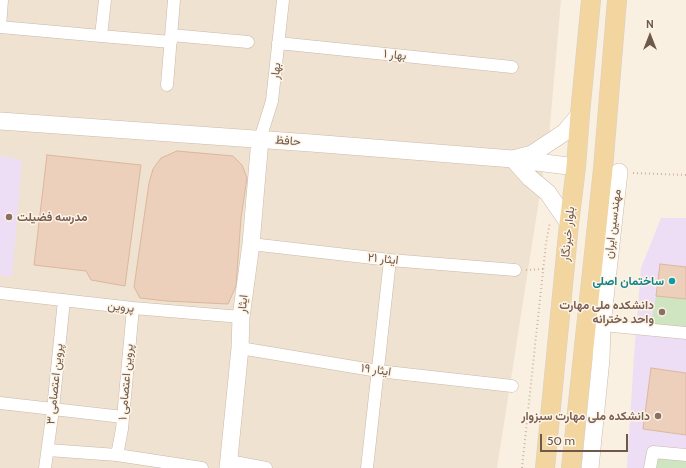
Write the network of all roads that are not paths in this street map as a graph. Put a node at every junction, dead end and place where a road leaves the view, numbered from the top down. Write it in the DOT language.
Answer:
graph roads {
  1 [pos="105,0"];
  2 [pos="174,0"];
  3 [pos="283,0"];
  4 [pos="591,0"];
  5 [pos="617,0"];
  6 [pos="1,5"];
  7 [pos="101,36"];
  8 [pos="171,38"];
  9 [pos="248,42"];
  10 [pos="278,43"];
  11 [pos="512,67"];
  12 [pos="167,85"];
  13 [pos="580,114"];
  14 [pos="0,121"];
  15 [pos="260,139"];
  16 [pos="513,159"];
  17 [pos="576,167"];
  18 [pos="611,170"];
  19 [pos="569,224"];
  20 [pos="251,244"];
  21 [pos="390,260"];
  22 [pos="515,270"];
  23 [pos="0,293"];
  24 [pos="64,300"];
  25 [pos="133,308"];
  26 [pos="242,317"];
  27 [pos="602,324"];
  28 [pos="686,333"];
  29 [pos="240,348"];
  30 [pos="378,371"];
  31 [pos="512,386"];
  32 [pos="0,403"];
  33 [pos="53,409"];
  34 [pos="123,417"];
  35 [pos="48,450"];
  36 [pos="117,454"];
  37 [pos="686,455"];
  38 [pos="228,464"];
  39 [pos="46,468"];
  40 [pos="202,468"];
  41 [pos="266,468"];
  42 [pos="366,468"];
  43 [pos="545,468"];
  44 [pos="571,468"];
  45 [pos="590,468"];
  46 [pos="650,468"];
  1 -- 7 [label="street"];
  2 -- 8 [label="street"];
  3 -- 10 [label="street, بهار"];
  4 -- 13 [label="main road, بلوار خبرنگار"];
  5 -- 18 [label="main road"];
  6 -- 7 [label="street"];
  7 -- 8 [label="street"];
  8 -- 9 [label="street"];
  8 -- 12 [label="street"];
  10 -- 11 [label="street, بهار ۱"];
  10 -- 15 [label="street, بهار"];
  13 -- 16 [label="main road"];
  13 -- 17 [label="main road, بلوار خبرنگار"];
  14 -- 15 [label="main road, حافظ"];
  15 -- 16 [label="main road, حافظ"];
  15 -- 20 [label="main road, ایثار"];
  16 -- 17 [label="main road, حافظ"];
  16 -- 19 [label="main road"];
  17 -- 18 [label="main road"];
  17 -- 19 [label="main road, بلوار خبرنگار"];
  18 -- 27 [label="main road, مهندسین ایران"];
  18 -- 44 [label="main road"];
  19 -- 43 [label="main road, بلوار خبرنگار"];
  20 -- 21 [label="street, ایثار ۲۱"];
  20 -- 26 [label="main road, ایثار"];
  21 -- 22 [label="street, ایثار ۲۱"];
  21 -- 30 [label="street"];
  23 -- 24 [label="street, پروین"];
  24 -- 25 [label="street, پروین"];
  24 -- 33 [label="street, پروین اعتصامی ۳"];
  25 -- 26 [label="street, پروین"];
  25 -- 34 [label="street, پروین اعتصامی ۱"];
  26 -- 29 [label="main road, ایثار"];
  27 -- 28 [label="street"];
  27 -- 45 [label="main road, مهندسین ایران"];
  29 -- 30 [label="street, ایثار ۱۹"];
  29 -- 38 [label="main road, ایثار"];
  30 -- 31 [label="street, ایثار ۱۹"];
  30 -- 42 [label="street"];
  32 -- 33 [label="street"];
  33 -- 34 [label="street"];
  33 -- 35 [label="street, پروین اعتصامی ۳"];
  34 -- 36 [label="street, پروین اعتصامی ۱"];
  35 -- 36 [label="street"];
  35 -- 39 [label="street, پروین اعتصامی ۳"];
  36 -- 40 [label="street"];
  37 -- 46 [label="street"];
  38 -- 41 [label="street"];
}
